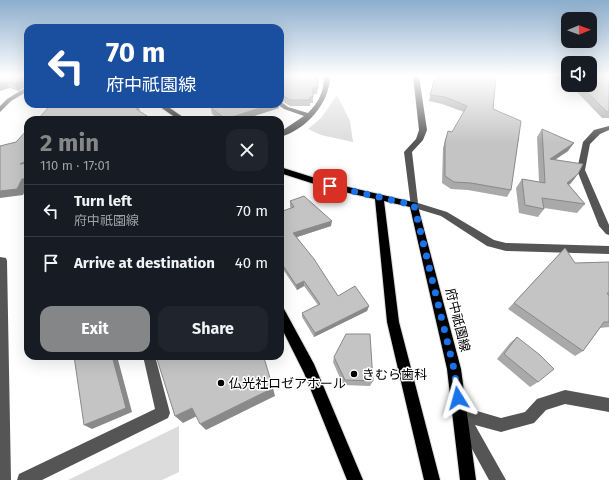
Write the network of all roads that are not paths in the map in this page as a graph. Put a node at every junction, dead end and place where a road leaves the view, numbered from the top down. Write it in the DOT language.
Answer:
graph roads {
  1 [pos="12,98"];
  2 [pos="324,98"];
  3 [pos="419,98"];
  4 [pos="284,106"];
  5 [pos="165,108"];
  6 [pos="0,110"];
  7 [pos="308,115"];
  8 [pos="178,116"];
  9 [pos="609,128"];
  10 [pos="284,133"];
  11 [pos="284,171"];
  12 [pos="379,197"];
  13 [pos="414,205"];
  14 [pos="609,231"];
  15 [pos="609,250"];
  16 [pos="0,261"];
  17 [pos="284,321"];
  18 [pos="150,360"];
  19 [pos="609,405"];
  20 [pos="460,413"];
  21 [pos="3,480"];
  22 [pos="24,480"];
  23 [pos="355,480"];
  24 [pos="432,480"];
  25 [pos="468,480"];
  26 [pos="498,480"];
  1 -- 6 [label="street"];
  2 -- 7 [label="street"];
  3 -- 13 [label="street"];
  4 -- 7 [label="street"];
  5 -- 8 [label="main road"];
  7 -- 10 [label="street"];
  9 -- 14 [label="street"];
  11 -- 12 [label="main road"];
  12 -- 13 [label="main road"];
  12 -- 24 [label="main road"];
  13 -- 15 [label="street"];
  13 -- 20 [label="main road, 府中祇園線"];
  16 -- 21 [label="street"];
  17 -- 23 [label="main road"];
  18 -- 22 [label="street"];
  19 -- 20 [label="street"];
  20 -- 25 [label="main road, 府中祇園線"];
  20 -- 26 [label="street"];
}
